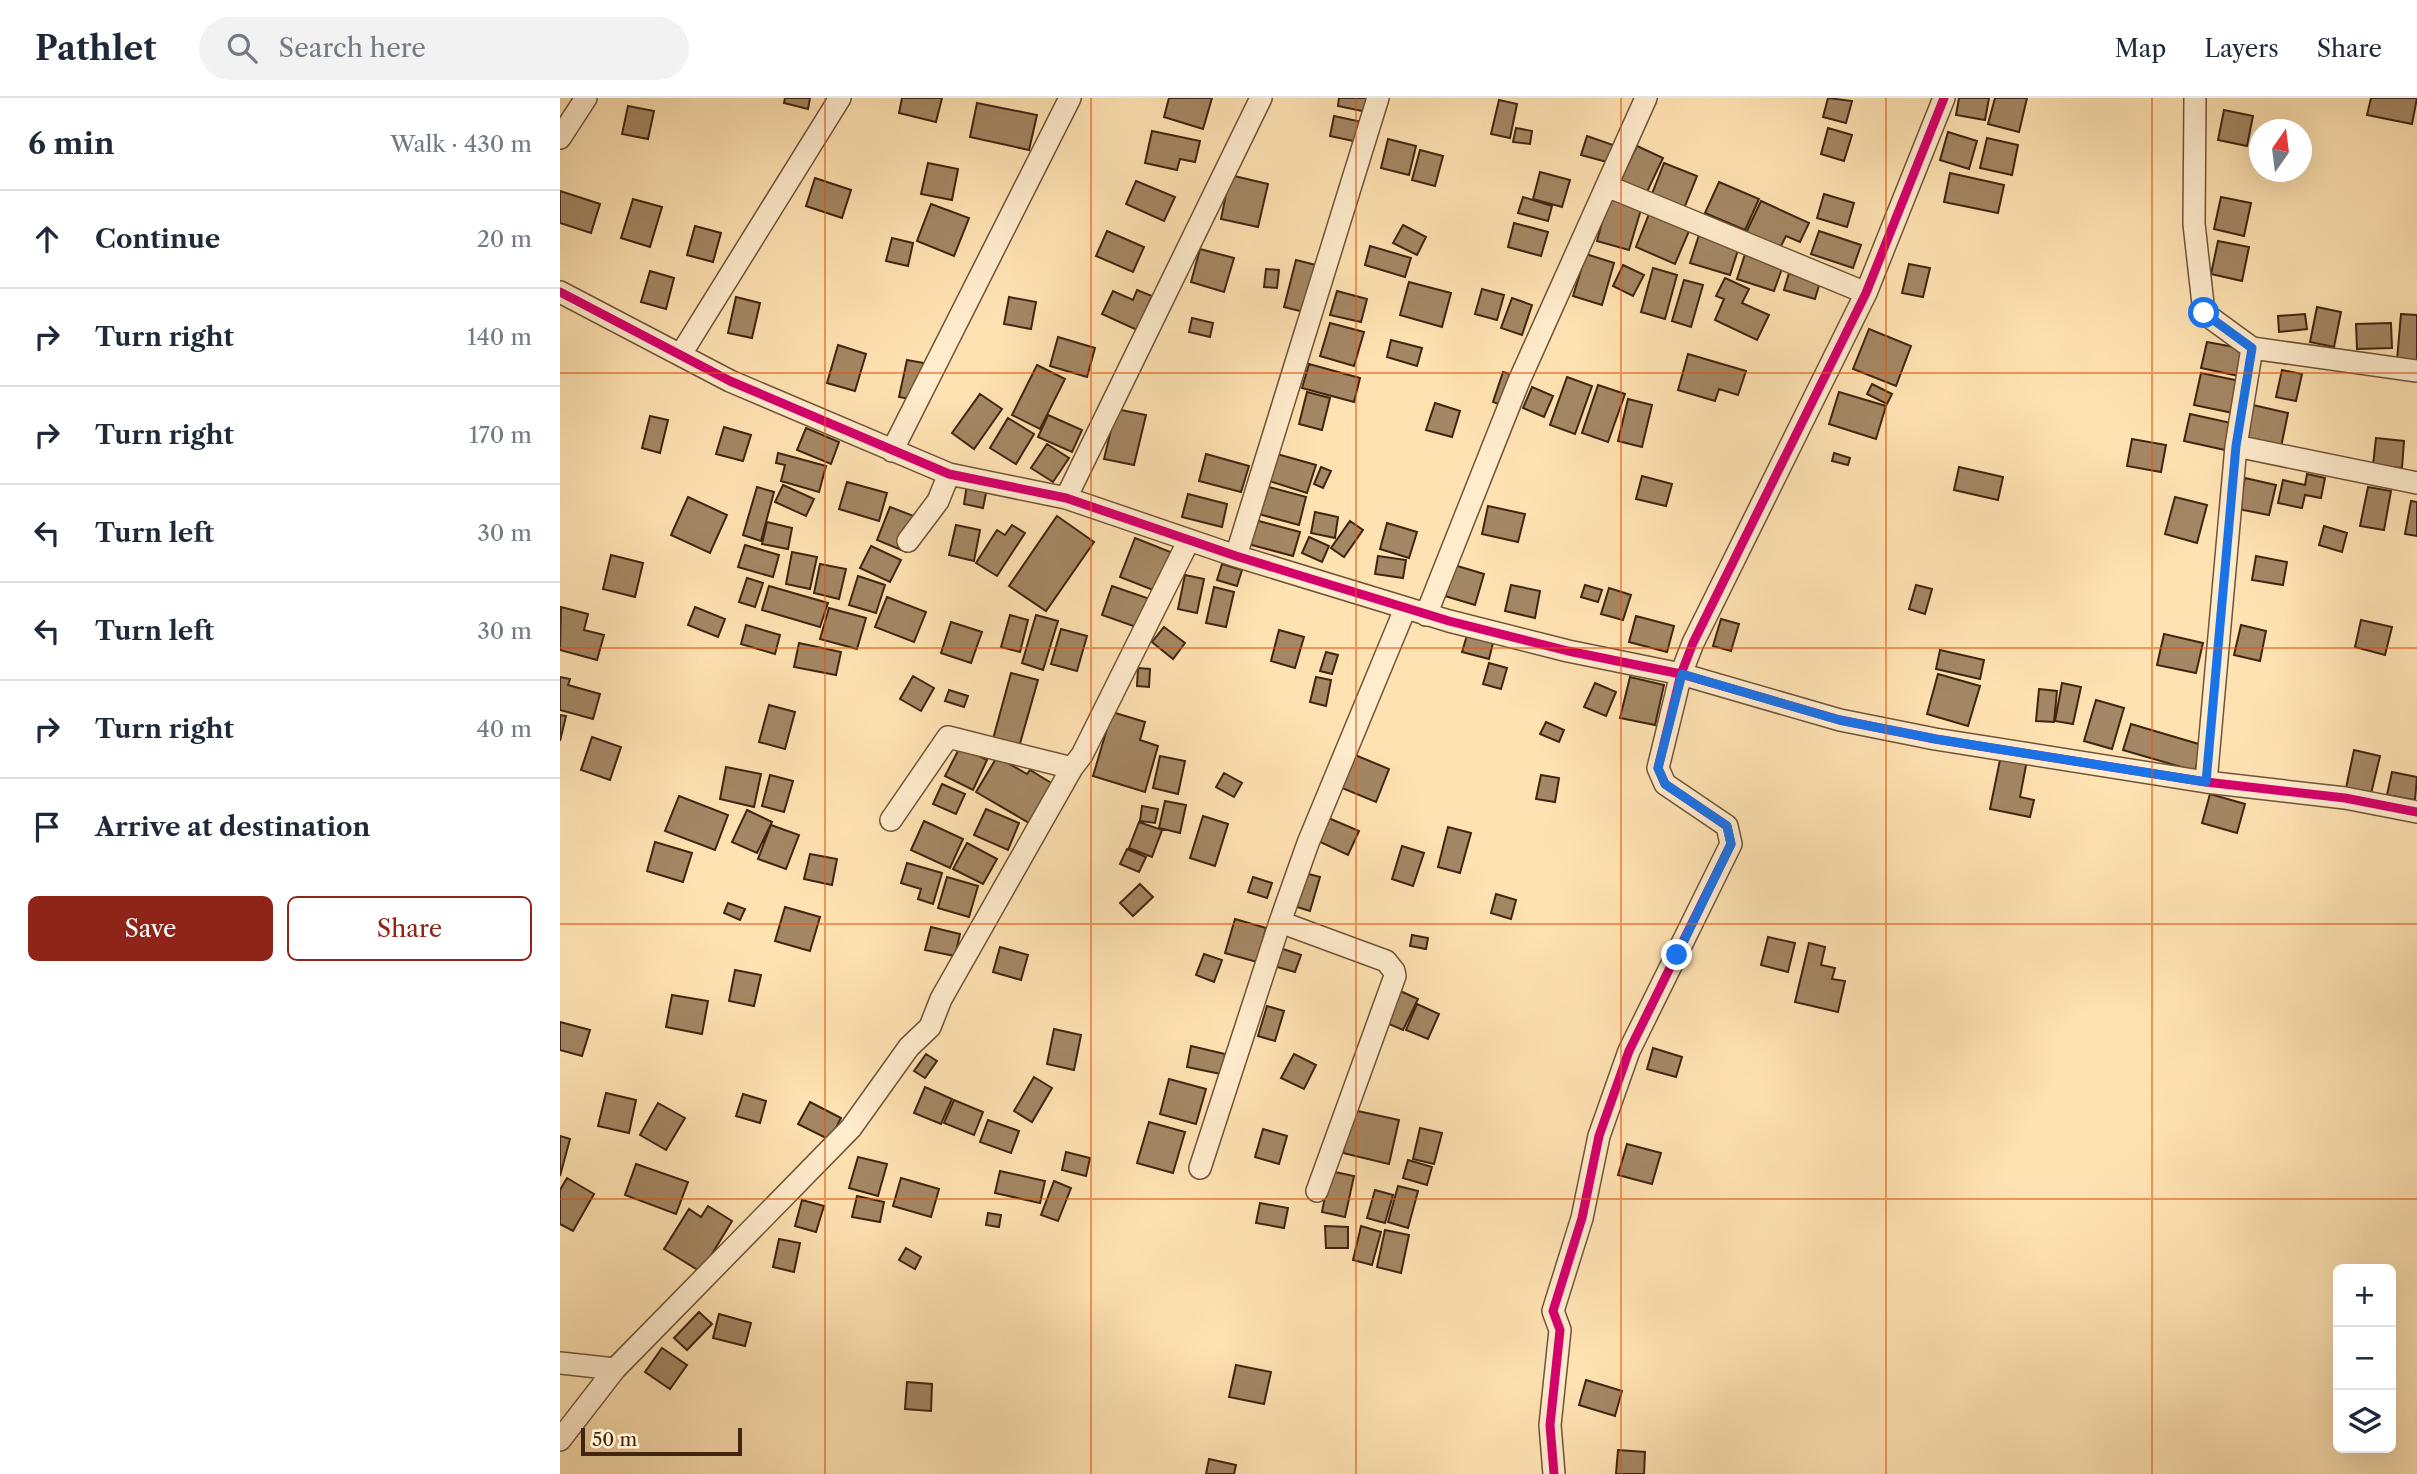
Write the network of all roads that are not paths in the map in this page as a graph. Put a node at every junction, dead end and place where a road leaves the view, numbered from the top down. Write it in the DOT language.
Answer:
graph roads {
  1 [pos="586,98"];
  2 [pos="840,98"];
  3 [pos="1070,98"];
  4 [pos="1261,98"];
  5 [pos="1378,98"];
  6 [pos="1646,98"];
  7 [pos="1944,98"];
  8 [pos="2195,98"];
  9 [pos="560,138"];
  10 [pos="1607,186"];
  11 [pos="560,292"];
  12 [pos="1866,293"];
  13 [pos="2252,348"];
  14 [pos="681,354"];
  15 [pos="2417,371"];
  16 [pos="2236,446"];
  17 [pos="892,451"];
  18 [pos="949,474"];
  19 [pos="2417,483"];
  20 [pos="1066,498"];
  21 [pos="1189,540"];
  22 [pos="908,541"];
  23 [pos="1236,556"];
  24 [pos="1405,609"];
  25 [pos="1426,615"];
  26 [pos="1682,674"];
  27 [pos="1072,768"];
  28 [pos="2206,782"];
  29 [pos="2417,812"];
  30 [pos="891,820"];
  31 [pos="1280,922"];
  32 [pos="1200,1168"];
  33 [pos="1317,1191"];
  34 [pos="560,1363"];
  35 [pos="615,1369"];
  36 [pos="560,1440"];
  37 [pos="1554,1474"];
  1 -- 9 [label="street"];
  2 -- 14 [label="street"];
  3 -- 17 [label="street"];
  4 -- 20 [label="street"];
  5 -- 23 [label="street"];
  6 -- 10 [label="street"];
  7 -- 12 [label="street"];
  8 -- 13 [label="street"];
  10 -- 12 [label="street"];
  10 -- 25 [label="street"];
  11 -- 14 [label="street"];
  12 -- 26 [label="street"];
  13 -- 15 [label="street"];
  13 -- 16 [label="street"];
  14 -- 17 [label="street"];
  16 -- 19 [label="street"];
  16 -- 28 [label="street"];
  17 -- 18 [label="street"];
  18 -- 20 [label="street"];
  18 -- 22 [label="street"];
  20 -- 21 [label="street"];
  21 -- 23 [label="street"];
  21 -- 27 [label="street"];
  23 -- 24 [label="street"];
  24 -- 25 [label="street"];
  24 -- 31 [label="street"];
  25 -- 26 [label="street"];
  26 -- 28 [label="street"];
  26 -- 37 [label="street"];
  27 -- 30 [label="street"];
  27 -- 35 [label="street"];
  28 -- 29 [label="street"];
  31 -- 32 [label="street"];
  31 -- 33 [label="street"];
  34 -- 35 [label="street"];
  35 -- 36 [label="street"];
}
